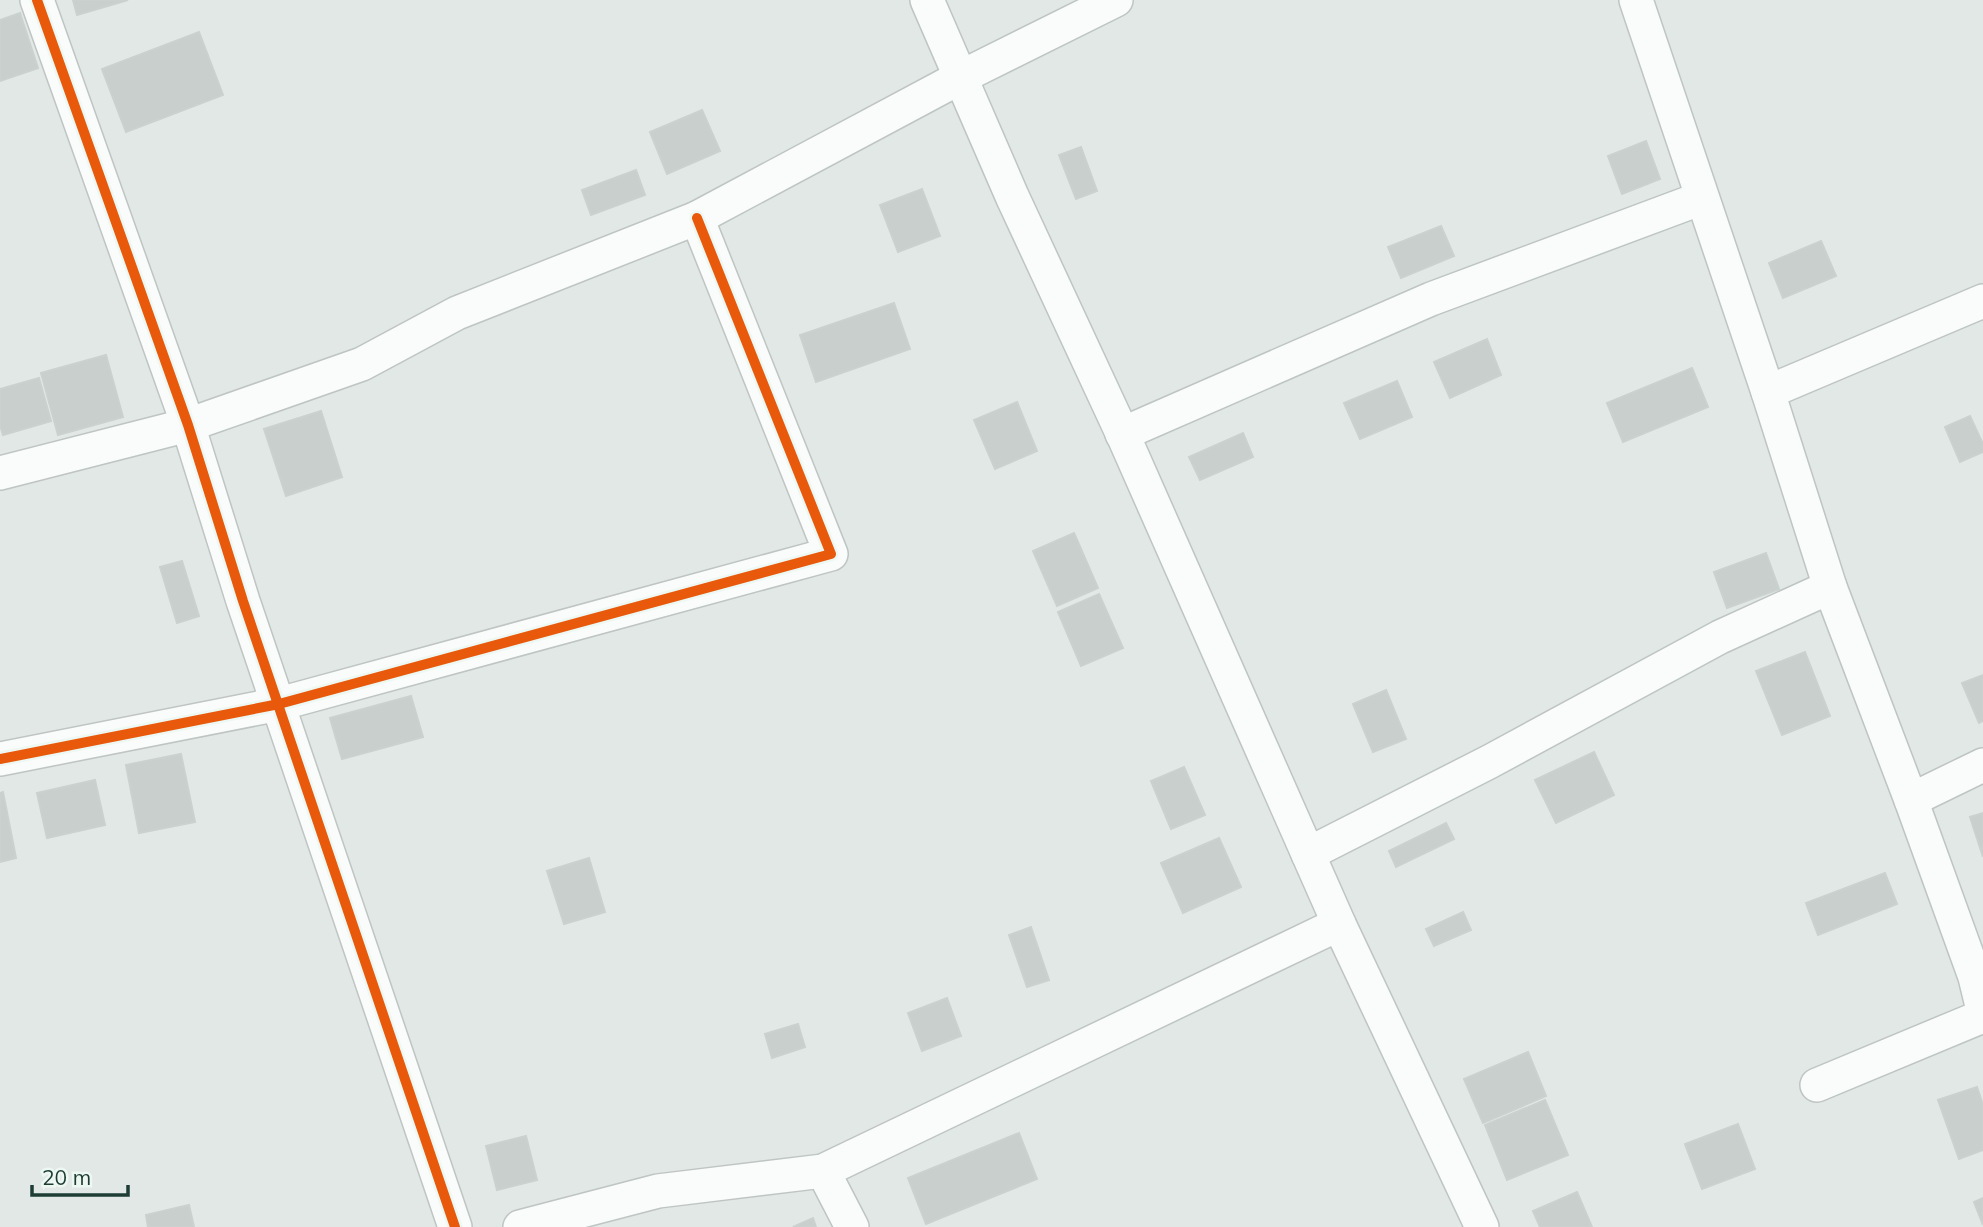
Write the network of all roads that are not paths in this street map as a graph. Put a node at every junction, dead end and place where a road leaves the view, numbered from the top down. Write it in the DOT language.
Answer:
graph roads {
  1 [pos="37,0"];
  2 [pos="927,0"];
  3 [pos="1116,0"];
  4 [pos="1636,0"];
  5 [pos="961,77"];
  6 [pos="1702,198"];
  7 [pos="697,218"];
  8 [pos="1983,301"];
  9 [pos="1768,392"];
  10 [pos="188,425"];
  11 [pos="1122,434"];
  12 [pos="0,473"];
  13 [pos="1830,587"];
  14 [pos="279,704"];
  15 [pos="0,759"];
  16 [pos="1983,765"];
  17 [pos="1911,800"];
  18 [pos="1308,854"];
  19 [pos="1339,924"];
  20 [pos="1983,1010"];
  21 [pos="1983,1016"];
  22 [pos="1817,1085"];
  23 [pos="823,1171"];
  24 [pos="455,1227"];
  25 [pos="520,1227"];
  26 [pos="852,1227"];
  27 [pos="1482,1227"];
  1 -- 10 [label="street"];
  2 -- 5 [label="street"];
  3 -- 5 [label="street"];
  4 -- 6 [label="street"];
  5 -- 7 [label="street"];
  5 -- 11 [label="street"];
  6 -- 9 [label="street"];
  6 -- 11 [label="street"];
  7 -- 10 [label="street"];
  7 -- 14 [label="street"];
  8 -- 9 [label="street"];
  9 -- 13 [label="street"];
  10 -- 12 [label="street"];
  10 -- 14 [label="street"];
  11 -- 18 [label="street"];
  13 -- 17 [label="street"];
  13 -- 18 [label="street"];
  14 -- 15 [label="street"];
  14 -- 24 [label="street"];
  16 -- 17 [label="street"];
  17 -- 20 [label="street"];
  18 -- 19 [label="street"];
  19 -- 23 [label="street"];
  19 -- 27 [label="street"];
  21 -- 22 [label="street"];
  23 -- 25 [label="street"];
  23 -- 26 [label="street"];
}
